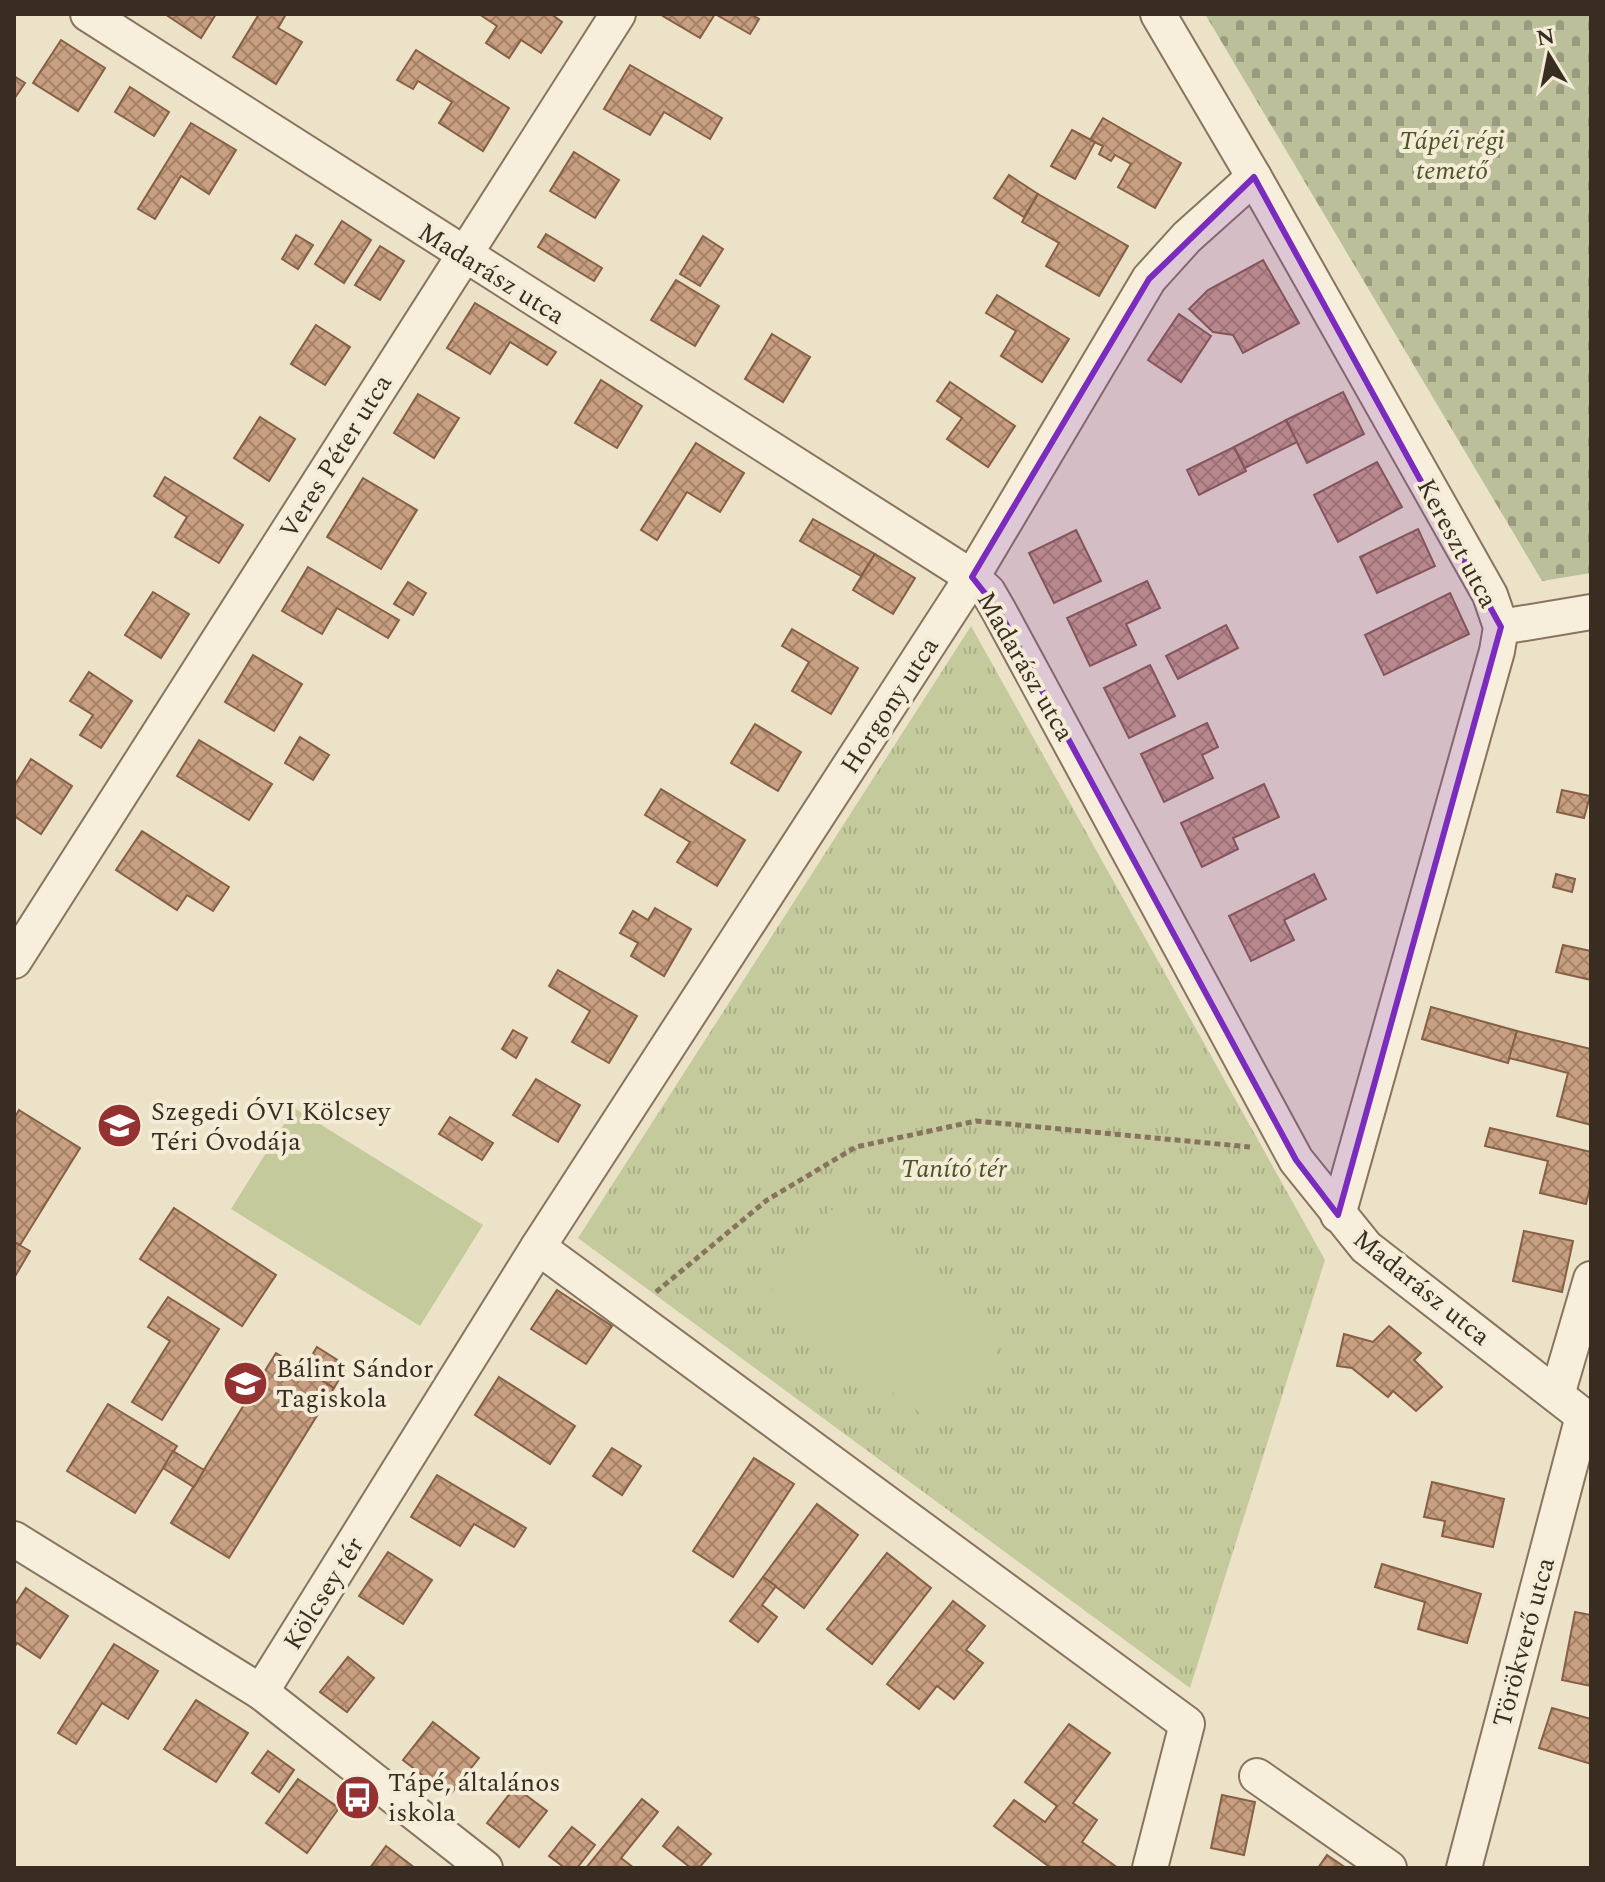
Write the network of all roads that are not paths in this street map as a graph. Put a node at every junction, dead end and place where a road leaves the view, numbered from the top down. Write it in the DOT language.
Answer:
graph roads {
  1 [pos="88,14"];
  2 [pos="618,14"];
  3 [pos="1158,14"];
  4 [pos="1254,177"];
  5 [pos="463,255"];
  6 [pos="972,577"];
  7 [pos="1591,612"];
  8 [pos="1501,627"];
  9 [pos="14,961"];
  10 [pos="1338,1215"];
  11 [pos="538,1247"];
  12 [pos="1591,1279"];
  13 [pos="1577,1411"];
  14 [pos="14,1539"];
  15 [pos="261,1692"];
  16 [pos="1257,1776"];
  17 [pos="485,1868"];
  18 [pos="1150,1868"];
  19 [pos="1389,1868"];
  20 [pos="1464,1868"];
  1 -- 5 [label="street, Madarász utca"];
  2 -- 5 [label="street, Veres Péter utca"];
  3 -- 4 [label="street, Kereszt utca"];
  4 -- 6 [label="street, Horgony utca"];
  4 -- 8 [label="street, Kereszt utca"];
  5 -- 6 [label="street, Madarász utca"];
  5 -- 9 [label="street, Veres Péter utca"];
  6 -- 10 [label="street, Madarász utca"];
  6 -- 11 [label="street, Horgony utca"];
  7 -- 8 [label="street"];
  8 -- 10 [label="street, Kereszt utca"];
  10 -- 13 [label="street, Madarász utca"];
  11 -- 15 [label="street, Kölcsey tér"];
  11 -- 18 [label="street"];
  12 -- 13 [label="street, Törökverő utca"];
  13 -- 20 [label="street, Törökverő utca"];
  14 -- 15 [label="street"];
  15 -- 17 [label="street"];
  16 -- 19 [label="street"];
}
